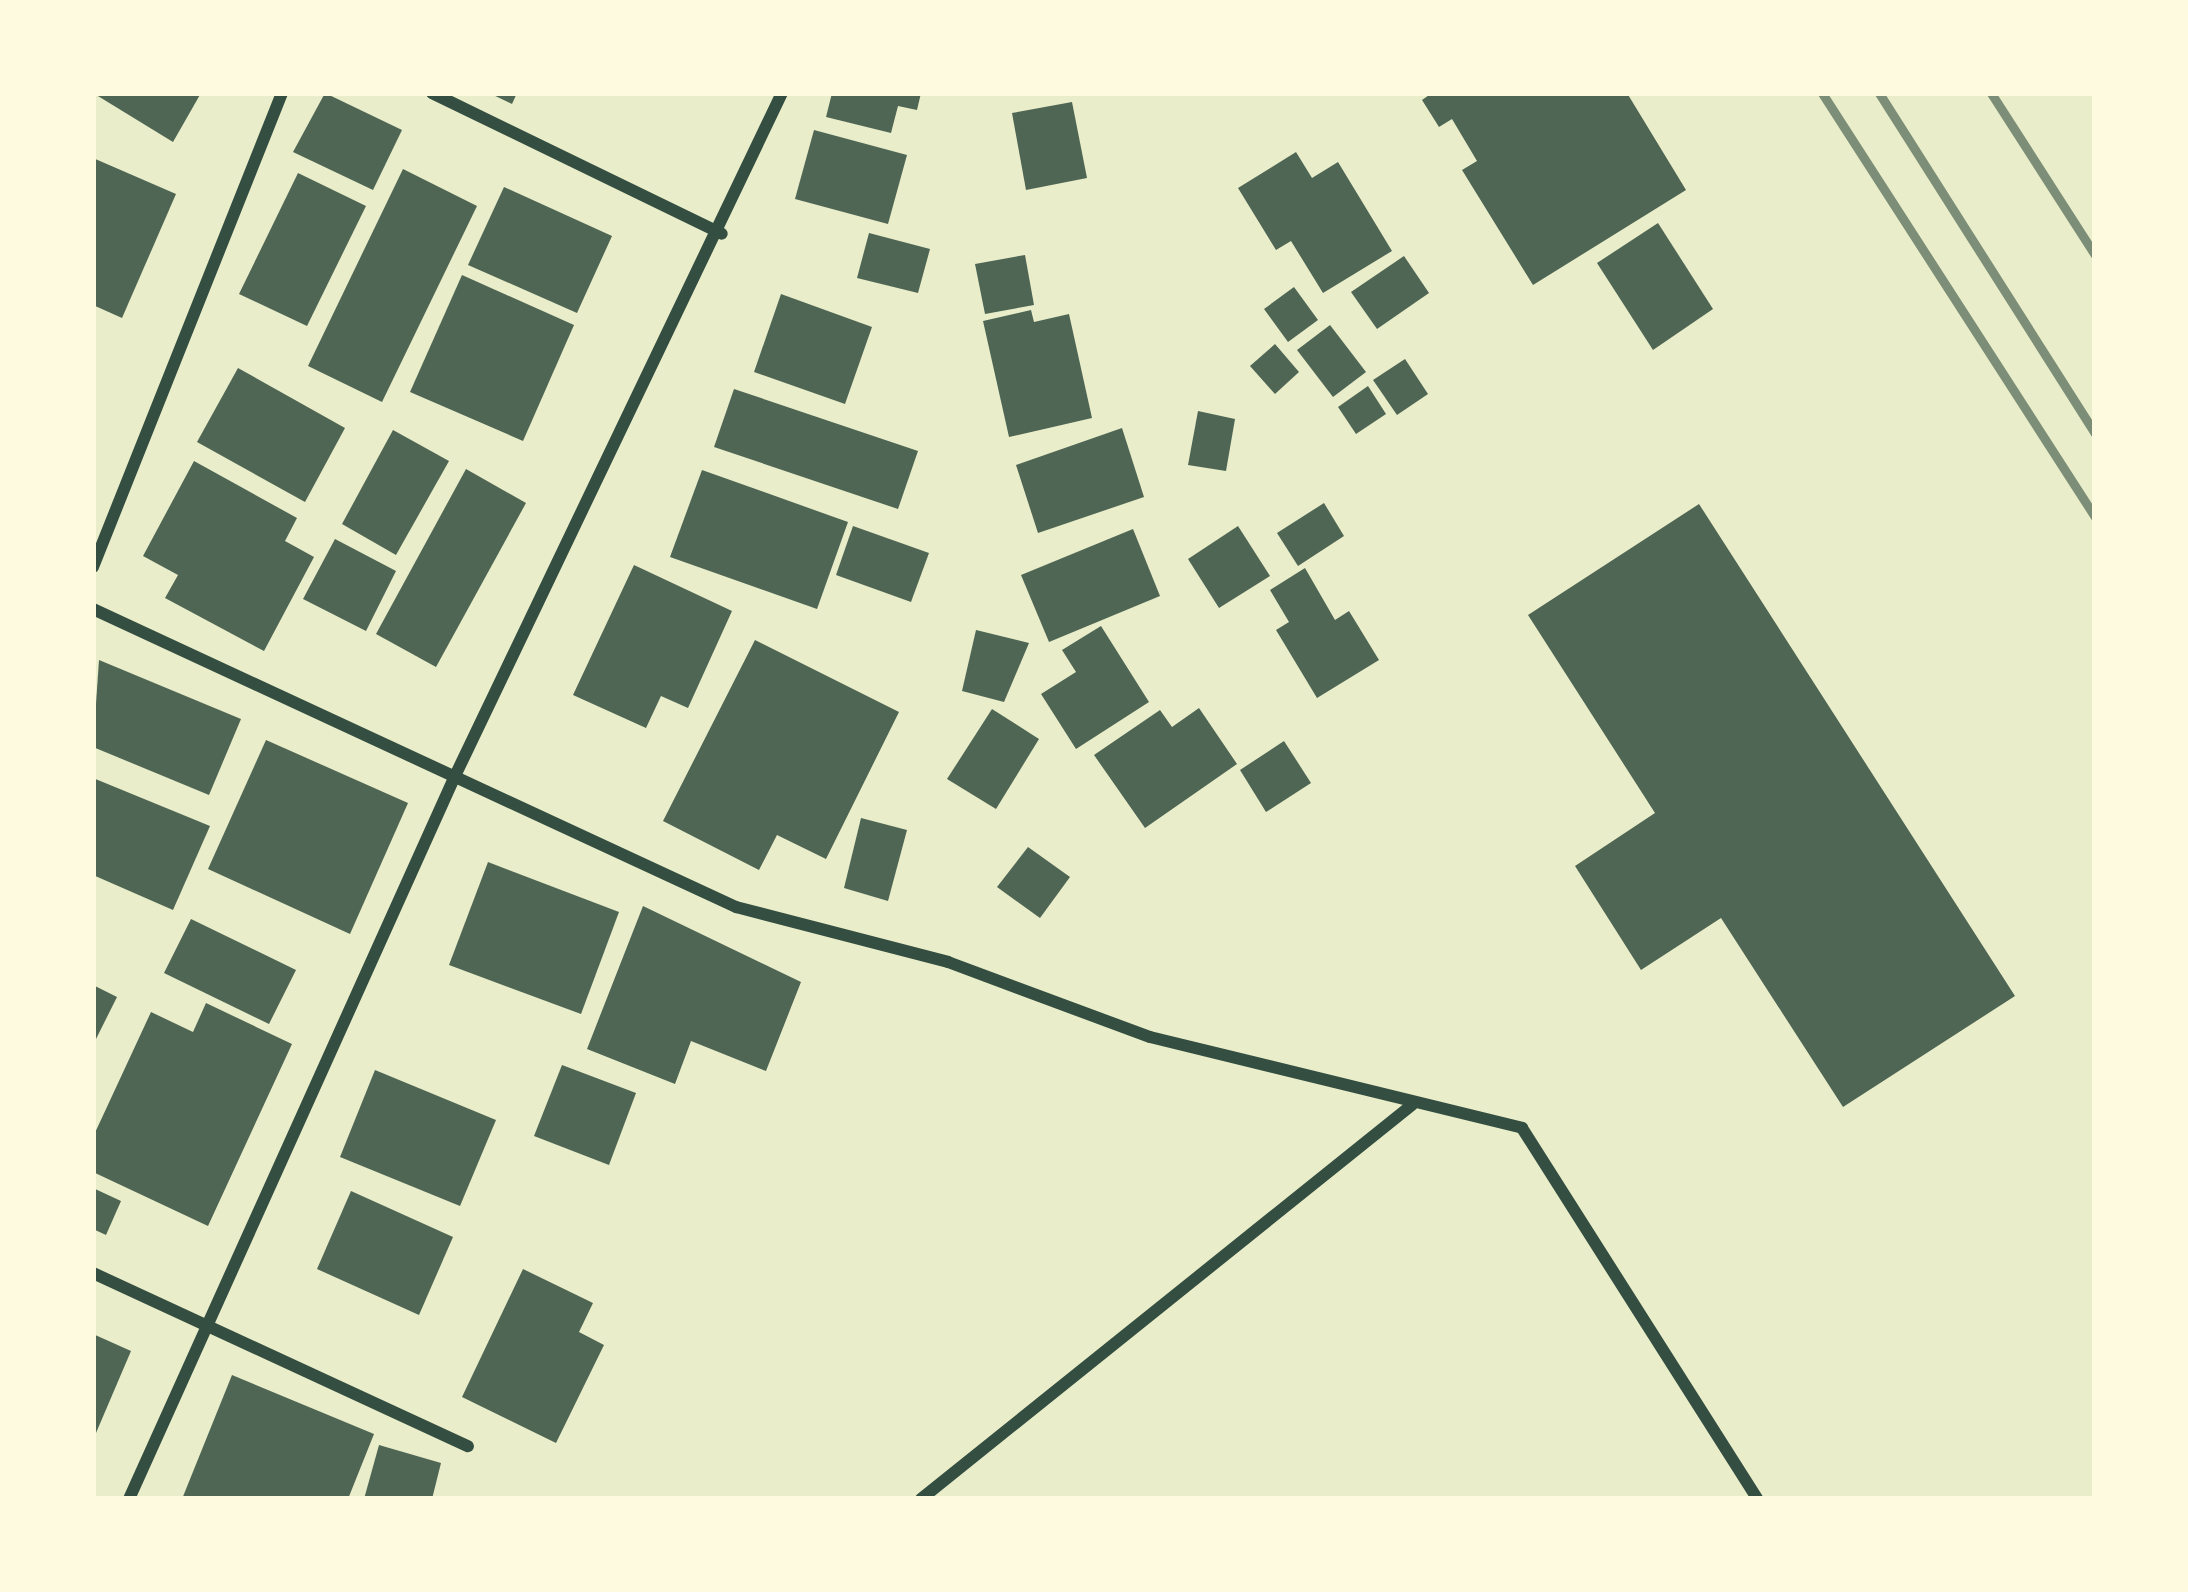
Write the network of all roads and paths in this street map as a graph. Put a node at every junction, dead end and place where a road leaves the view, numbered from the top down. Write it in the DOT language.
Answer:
graph roads {
  1 [pos="283,93"];
  2 [pos="432,93"];
  3 [pos="782,93"];
  4 [pos="722,234"];
  5 [pos="93,567"];
  6 [pos="93,609"];
  7 [pos="455,776"];
  8 [pos="1412,1106"];
  9 [pos="93,1273"];
  10 [pos="199,1328"];
  11 [pos="468,1446"];
  12 [pos="130,1499"];
  13 [pos="921,1499"];
  14 [pos="1757,1499"];
  1 -- 5 [label="street"];
  2 -- 4 [label="street"];
  3 -- 4 [label="street"];
  4 -- 7 [label="street"];
  6 -- 7 [label="street"];
  7 -- 8 [label="street"];
  7 -- 10 [label="street"];
  8 -- 13 [label="street"];
  8 -- 14 [label="street"];
  9 -- 10 [label="street"];
  10 -- 11 [label="street"];
  10 -- 12 [label="street"];
}
